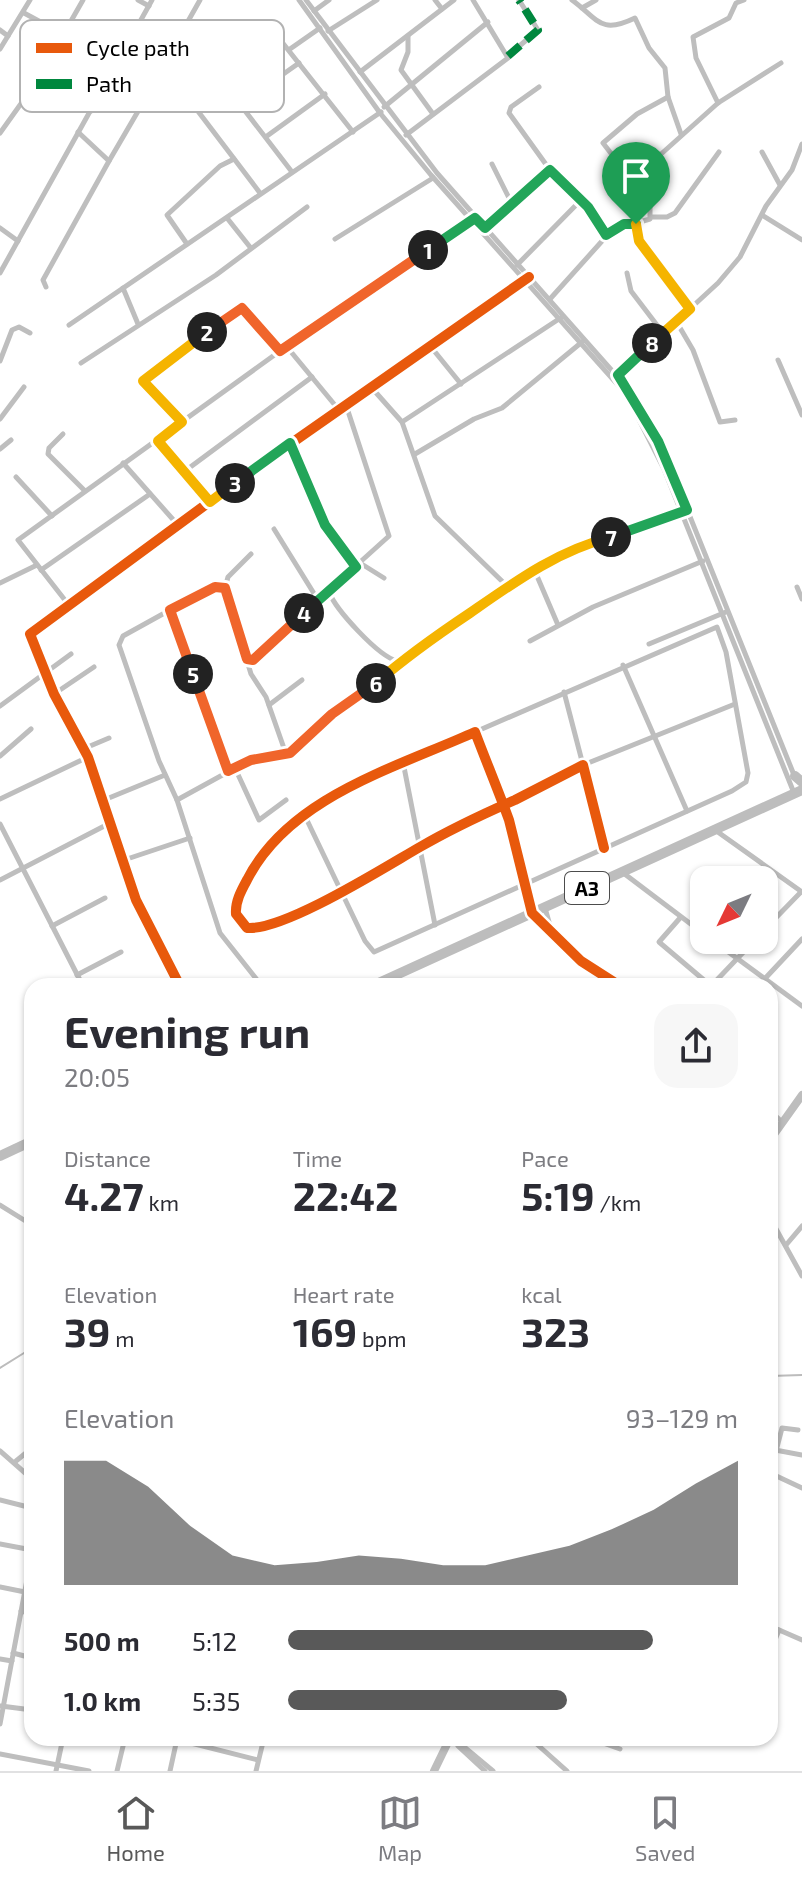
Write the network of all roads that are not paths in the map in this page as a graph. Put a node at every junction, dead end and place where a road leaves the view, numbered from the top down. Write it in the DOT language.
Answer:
graph roads {
  1 [pos="30,0"];
  2 [pos="83,0"];
  3 [pos="138,0"];
  4 [pos="200,0"];
  5 [pos="299,0"];
  6 [pos="306,0"];
  7 [pos="329,0"];
  8 [pos="377,0"];
  9 [pos="435,0"];
  10 [pos="454,0"];
  11 [pos="473,0"];
  12 [pos="519,0"];
  13 [pos="572,0"];
  14 [pos="596,0"];
  15 [pos="744,0"];
  16 [pos="150,3"];
  17 [pos="582,8"];
  18 [pos="442,9"];
  19 [pos="314,11"];
  20 [pos="24,13"];
  21 [pos="37,20"];
  22 [pos="71,20"];
  23 [pos="189,20"];
  24 [pos="488,22"];
  25 [pos="320,28"];
  26 [pos="0,30"];
  27 [pos="328,31"];
  28 [pos="8,36"];
  29 [pos="408,36"];
  30 [pos="284,43"];
  31 [pos="0,49"];
  32 [pos="290,49"];
  33 [pos="508,56"];
  34 [pos="299,63"];
  35 [pos="781,63"];
  36 [pos="284,74"];
  37 [pos="357,75"];
  38 [pos="411,84"];
  39 [pos="539,87"];
  40 [pos="325,94"];
  41 [pos="667,99"];
  42 [pos="718,103"];
  43 [pos="20,105"];
  44 [pos="383,110"];
  45 [pos="90,112"];
  46 [pos="138,112"];
  47 [pos="199,112"];
  48 [pos="248,112"];
  49 [pos="433,114"];
  50 [pos="78,132"];
  51 [pos="353,132"];
  52 [pos="0,133"];
  53 [pos="681,134"];
  54 [pos="406,135"];
  55 [pos="267,136"];
  56 [pos="802,144"];
  57 [pos="719,152"];
  58 [pos="762,152"];
  59 [pos="234,159"];
  60 [pos="109,161"];
  61 [pos="492,164"];
  62 [pos="550,170"];
  63 [pos="292,172"];
  64 [pos="433,178"];
  65 [pos="631,181"];
  66 [pos="780,186"];
  67 [pos="260,193"];
  68 [pos="581,200"];
  69 [pos="511,202"];
  70 [pos="307,207"];
  71 [pos="762,215"];
  72 [pos="651,217"];
  73 [pos="227,218"];
  74 [pos="473,220"];
  75 [pos="636,224"];
  76 [pos="0,228"];
  77 [pos="483,230"];
  78 [pos="606,235"];
  79 [pos="335,239"];
  80 [pos="802,240"];
  81 [pos="18,241"];
  82 [pos="187,244"];
  83 [pos="250,247"];
  84 [pos="516,266"];
  85 [pos="0,273"];
  86 [pos="627,273"];
  87 [pos="527,279"];
  88 [pos="46,287"];
  89 [pos="123,288"];
  90 [pos="548,301"];
  91 [pos="690,309"];
  92 [pos="562,316"];
  93 [pos="676,321"];
  94 [pos="138,324"];
  95 [pos="69,325"];
  96 [pos="30,333"];
  97 [pos="663,333"];
  98 [pos="584,340"];
  99 [pos="287,347"];
  100 [pos="431,347"];
  101 [pos="280,351"];
  102 [pos="778,360"];
  103 [pos="0,361"];
  104 [pos="81,363"];
  105 [pos="618,375"];
  106 [pos="312,377"];
  107 [pos="461,384"];
  108 [pos="24,387"];
  109 [pos="371,387"];
  110 [pos="346,405"];
  111 [pos="339,410"];
  112 [pos="802,415"];
  113 [pos="0,419"];
  114 [pos="735,420"];
  115 [pos="182,422"];
  116 [pos="402,422"];
  117 [pos="63,434"];
  118 [pos="11,440"];
  119 [pos="158,441"];
  120 [pos="290,443"];
  121 [pos="0,449"];
  122 [pos="415,454"];
  123 [pos="123,463"];
  124 [pos="185,471"];
  125 [pos="16,477"];
  126 [pos="83,493"];
  127 [pos="150,494"];
  128 [pos="210,502"];
  129 [pos="684,511"];
  130 [pos="52,516"];
  131 [pos="177,524"];
  132 [pos="274,529"];
  133 [pos="251,554"];
  134 [pos="705,560"];
  135 [pos="358,565"];
  136 [pos="39,568"];
  137 [pos="534,569"];
  138 [pos="384,578"];
  139 [pos="2,579"];
  140 [pos="508,587"];
  141 [pos="797,587"];
  142 [pos="225,588"];
  143 [pos="323,596"];
  144 [pos="802,599"];
  145 [pos="68,604"];
  146 [pos="170,610"];
  147 [pos="727,612"];
  148 [pos="558,625"];
  149 [pos="530,641"];
  150 [pos="649,644"];
  151 [pos="71,654"];
  152 [pos="391,660"];
  153 [pos="398,661"];
  154 [pos="249,662"];
  155 [pos="623,665"];
  156 [pos="94,667"];
  157 [pos="392,667"];
  158 [pos="45,673"];
  159 [pos="302,680"];
  160 [pos="564,691"];
  161 [pos="54,694"];
  162 [pos="735,704"];
  163 [pos="269,705"];
  164 [pos="0,706"];
  165 [pos="31,729"];
  166 [pos="475,732"];
  167 [pos="655,736"];
  168 [pos="109,738"];
  169 [pos="83,749"];
  170 [pos="286,754"];
  171 [pos="0,756"];
  172 [pos="88,757"];
  173 [pos="403,762"];
  174 [pos="583,765"];
  175 [pos="235,768"];
  176 [pos="228,771"];
  177 [pos="165,775"];
  178 [pos="796,787"];
  179 [pos="0,799"];
  180 [pos="104,800"];
  181 [pos="177,800"];
  182 [pos="286,800"];
  183 [pos="503,805"];
  184 [pos="687,811"];
  185 [pos="304,814"];
  186 [pos="112,822"];
  187 [pos="0,824"];
  188 [pos="714,829"];
  189 [pos="190,838"];
  190 [pos="421,846"];
  191 [pos="604,848"];
  192 [pos="121,861"];
  193 [pos="22,869"];
  194 [pos="622,872"];
  195 [pos="0,880"];
  196 [pos="523,886"];
  197 [pos="340,891"];
  198 [pos="802,892"];
  199 [pos="105,898"];
  200 [pos="544,907"];
  201 [pos="532,913"];
  202 [pos="778,916"];
  203 [pos="680,918"];
  204 [pos="435,925"];
  205 [pos="690,925"];
  206 [pos="52,926"];
  207 [pos="551,930"];
  208 [pos="802,939"];
  209 [pos="121,952"];
  210 [pos="732,954"];
  211 [pos="742,954"];
  212 [pos="738,958"];
  213 [pos="77,975"];
  214 [pos="79,978"];
  215 [pos="176,978"];
  216 [pos="256,978"];
  217 [pos="390,978"];
  218 [pos="608,978"];
  219 [pos="702,978"];
  220 [pos="719,978"];
  221 [pos="764,978"];
  222 [pos="766,978"];
  223 [pos="778,988"];
  224 [pos="802,1006"];
  225 [pos="802,1087"];
  226 [pos="802,1095"];
  227 [pos="779,1119"];
  228 [pos="778,1129"];
  229 [pos="24,1145"];
  230 [pos="0,1156"];
  231 [pos="0,1205"];
  232 [pos="24,1220"];
  233 [pos="802,1226"];
  234 [pos="778,1232"];
  235 [pos="786,1245"];
  236 [pos="801,1272"];
  237 [pos="798,1430"];
  238 [pos="778,1438"];
  239 [pos="0,1451"];
  240 [pos="778,1451"];
  241 [pos="24,1454"];
  242 [pos="802,1455"];
  243 [pos="16,1461"];
  244 [pos="24,1470"];
  245 [pos="778,1477"];
  246 [pos="802,1488"];
  247 [pos="0,1500"];
  248 [pos="24,1506"];
  249 [pos="0,1544"];
  250 [pos="24,1549"];
  251 [pos="0,1587"];
  252 [pos="24,1592"];
  253 [pos="24,1597"];
  254 [pos="21,1611"];
  255 [pos="24,1612"];
  256 [pos="779,1630"];
  257 [pos="802,1640"];
  258 [pos="13,1653"];
  259 [pos="24,1656"];
  260 [pos="0,1659"];
  261 [pos="12,1661"];
  262 [pos="1,1706"];
  263 [pos="24,1709"];
  264 [pos="0,1724"];
  265 [pos="61,1746"];
  266 [pos="123,1746"];
  267 [pos="174,1746"];
  268 [pos="205,1746"];
  269 [pos="262,1746"];
  270 [pos="446,1746"];
  271 [pos="456,1746"];
  272 [pos="458,1746"];
  273 [pos="539,1746"];
  274 [pos="612,1746"];
  275 [pos="620,1749"];
  276 [pos="0,1754"];
  277 [pos="258,1760"];
  278 [pos="56,1768"];
  279 [pos="89,1771"];
  280 [pos="117,1771"];
  281 [pos="170,1771"];
  282 [pos="256,1771"];
  283 [pos="431,1771"];
  284 [pos="485,1771"];
  285 [pos="493,1771"];
  286 [pos="567,1771"];
  1 -- 20 [label="street"];
  2 -- 22 [label="street"];
  3 -- 16 [label="street"];
  4 -- 23 [label="street"];
  5 -- 25 [label="street"];
  6 -- 19 [label="street"];
  7 -- 19 [label="street"];
  8 -- 27 [label="street"];
  9 -- 18 [label="street"];
  10 -- 18 [label="street"];
  11 -- 24 [label="street"];
  12 -- 33 [label="street"];
  13 -- 17 [label="street"];
  14 -- 17 [label="street"];
  15 -- 42 [label="street"];
  17 -- 41 [label="street"];
  18 -- 29 [label="street"];
  19 -- 27 [label="street"];
  20 -- 21 [label="street"];
  20 -- 28 [label="street"];
  24 -- 33 [label="street"];
  24 -- 38 [label="street"];
  25 -- 32 [label="street"];
  25 -- 37 [label="street"];
  26 -- 28 [label="street"];
  27 -- 37 [label="street"];
  28 -- 31 [label="street"];
  29 -- 37 [label="street"];
  29 -- 38 [label="street"];
  30 -- 32 [label="street"];
  32 -- 34 [label="street"];
  33 -- 49 [label="street"];
  34 -- 36 [label="street"];
  34 -- 40 [label="street"];
  35 -- 42 [label="street"];
  37 -- 44 [label="street"];
  38 -- 44 [label="street"];
  38 -- 49 [label="street"];
  39 -- 62 [label="street"];
  40 -- 51 [label="street"];
  40 -- 55 [label="street"];
  41 -- 53 [label="street"];
  41 -- 65 [label="street"];
  42 -- 53 [label="street"];
  43 -- 52 [label="street"];
  44 -- 51 [label="street"];
  44 -- 54 [label="street"];
  44 -- 64 [label="street"];
  45 -- 50 [label="street"];
  46 -- 60 [label="street"];
  47 -- 59 [label="street"];
  48 -- 55 [label="street"];
  49 -- 54 [label="street"];
  50 -- 60 [label="street"];
  50 -- 81 [label="street"];
  51 -- 63 [label="street"];
  53 -- 65 [label="street"];
  54 -- 74 [label="street"];
  55 -- 63 [label="street"];
  56 -- 66 [label="street"];
  57 -- 72 [label="street"];
  58 -- 66 [label="street"];
  59 -- 67 [label="street"];
  59 -- 82 [label="street"];
  60 -- 88 [label="street"];
  61 -- 69 [label="street"];
  62 -- 68 [label="street"];
  62 -- 69 [label="street"];
  63 -- 67 [label="street"];
  64 -- 74 [label="street"];
  64 -- 79 [label="street"];
  65 -- 72 [label="street"];
  66 -- 71 [label="street"];
  67 -- 73 [label="street"];
  68 -- 78 [label="street"];
  68 -- 84 [label="street"];
  69 -- 77 [label="street"];
  70 -- 83 [label="street"];
  71 -- 80 [label="street"];
  71 -- 91 [label="street"];
  72 -- 75 [label="street"];
  73 -- 82 [label="street"];
  73 -- 83 [label="street"];
  74 -- 77 [label="street"];
  74 -- 99 [label="street"];
  75 -- 78 [label="street"];
  75 -- 91 [label="street"];
  76 -- 81 [label="street"];
  77 -- 84 [label="street"];
  78 -- 90 [label="street"];
  81 -- 85 [label="street"];
  82 -- 89 [label="street"];
  83 -- 94 [label="street"];
  84 -- 87 [label="street"];
  86 -- 97 [label="street"];
  87 -- 90 [label="street"];
  87 -- 100 [label="street"];
  89 -- 94 [label="street"];
  89 -- 95 [label="street"];
  90 -- 92 [label="street"];
  91 -- 93 [label="street"];
  92 -- 98 [label="street"];
  92 -- 107 [label="street"];
  93 -- 97 [label="street"];
  93 -- 114 [label="street"];
  94 -- 104 [label="street"];
  96 -- 103 [label="street"];
  97 -- 105 [label="street"];
  98 -- 105 [label="street"];
  98 -- 122 [label="street"];
  98 -- 129 [label="street"];
  99 -- 101 [label="street"];
  99 -- 106 [label="street"];
  100 -- 107 [label="street"];
  100 -- 109 [label="street"];
  101 -- 115 [label="street"];
  101 -- 115 [label="street"];
  102 -- 112 [label="street"];
  105 -- 129 [label="street"];
  106 -- 111 [label="street"];
  106 -- 124 [label="street"];
  107 -- 116 [label="street"];
  108 -- 113 [label="street"];
  109 -- 110 [label="street"];
  109 -- 116 [label="street"];
  110 -- 111 [label="street"];
  110 -- 135 [label="street"];
  111 -- 120 [label="street"];
  115 -- 119 [label="street"];
  116 -- 122 [label="street"];
  117 -- 126 [label="street"];
  118 -- 121 [label="street"];
  119 -- 123 [label="street"];
  119 -- 124 [label="street"];
  120 -- 128 [label="street"];
  120 -- 135 [label="street"];
  122 -- 140 [label="street"];
  123 -- 126 [label="street"];
  123 -- 127 [label="street"];
  124 -- 128 [label="street"];
  125 -- 130 [label="street"];
  126 -- 130 [label="street"];
  127 -- 131 [label="street"];
  127 -- 136 [label="street"];
  128 -- 131 [label="street"];
  129 -- 134 [label="street"];
  129 -- 137 [label="street"];
  130 -- 136 [label="street"];
  131 -- 145 [label="street"];
  132 -- 143 [label="street"];
  133 -- 142 [label="street"];
  134 -- 147 [label="street"];
  134 -- 148 [label="street"];
  135 -- 138 [label="street"];
  135 -- 143 [label="street"];
  136 -- 139 [label="street"];
  136 -- 145 [label="street"];
  137 -- 140 [label="street"];
  137 -- 148 [label="street"];
  140 -- 153 [label="street"];
  141 -- 144 [label="street"];
  142 -- 146 [label="street"];
  142 -- 154 [label="street"];
  143 -- 152 [label="street"];
  143 -- 154 [label="street"];
  145 -- 158 [label="street"];
  146 -- 176 [label="street"];
  146 -- 177 [label="street"];
  147 -- 150 [label="street"];
  147 -- 178 [label="street"];
  148 -- 149 [label="street"];
  151 -- 158 [label="street"];
  152 -- 153 [label="street"];
  152 -- 157 [label="street"];
  153 -- 157 [label="street"];
  154 -- 163 [label="street"];
  155 -- 160 [label="street"];
  155 -- 162 [label="street"];
  155 -- 167 [label="street"];
  156 -- 161 [label="street"];
  157 -- 170 [label="street"];
  158 -- 161 [label="street"];
  158 -- 164 [label="street"];
  159 -- 163 [label="street"];
  160 -- 166 [label="street"];
  160 -- 174 [label="street"];
  161 -- 169 [label="street"];
  162 -- 167 [label="street"];
  162 -- 184 [label="street"];
  163 -- 170 [label="street"];
  165 -- 171 [label="street"];
  166 -- 173 [label="street"];
  166 -- 183 [label="street"];
  167 -- 174 [label="street"];
  167 -- 184 [label="street"];
  168 -- 169 [label="street"];
  169 -- 172 [label="street"];
  170 -- 175 [label="street"];
  172 -- 179 [label="street"];
  172 -- 180 [label="street"];
  173 -- 185 [label="street"];
  173 -- 190 [label="street"];
  174 -- 183 [label="street"];
  174 -- 191 [label="street"];
  175 -- 176 [label="street"];
  175 -- 182 [label="street"];
  176 -- 181 [label="street"];
  177 -- 180 [label="street"];
  177 -- 181 [label="street"];
  178 -- 188 [label="highway, A3"];
  180 -- 186 [label="street"];
  181 -- 189 [label="street"];
  183 -- 190 [label="street"];
  183 -- 196 [label="street"];
  184 -- 191 [label="street"];
  185 -- 197 [label="street"];
  185 -- 197 [label="street"];
  186 -- 192 [label="street"];
  186 -- 193 [label="street"];
  187 -- 193 [label="street"];
  188 -- 194 [label="highway, A3"];
  188 -- 198 [label="street"];
  189 -- 192 [label="street"];
  189 -- 216 [label="street"];
  190 -- 197 [label="street"];
  190 -- 204 [label="street"];
  191 -- 196 [label="street"];
  192 -- 215 [label="street"];
  193 -- 195 [label="street"];
  193 -- 206 [label="street"];
  194 -- 200 [label="highway, A3"];
  194 -- 203 [label="street"];
  196 -- 201 [label="street"];
  196 -- 204 [label="street"];
  197 -- 204 [label="street"];
  198 -- 202 [label="street"];
  199 -- 206 [label="street"];
  200 -- 201 [label="highway, A3"];
  200 -- 207 [label="street"];
  201 -- 207 [label="street"];
  201 -- 217 [label="highway, A3"];
  203 -- 205 [label="street"];
  203 -- 219 [label="street"];
  206 -- 213 [label="street"];
  207 -- 218 [label="street"];
  208 -- 222 [label="street"];
  209 -- 213 [label="street"];
  210 -- 212 [label="street"];
  211 -- 212 [label="street"];
  212 -- 220 [label="street"];
  212 -- 221 [label="street"];
  213 -- 214 [label="street"];
  223 -- 224 [label="street"];
  225 -- 227 [label="main road"];
  226 -- 228 [label="main road"];
  229 -- 230 [label="highway"];
  231 -- 232 [label="street"];
  233 -- 235 [label="street"];
  234 -- 235 [label="street"];
  235 -- 236 [label="street"];
  237 -- 238 [label="street"];
  239 -- 243 [label="street"];
  240 -- 242 [label="street"];
  241 -- 243 [label="street"];
  243 -- 244 [label="street"];
  245 -- 246 [label="street"];
  247 -- 248 [label="street"];
  249 -- 250 [label="street"];
  251 -- 252 [label="street"];
  253 -- 254 [label="street"];
  254 -- 255 [label="street"];
  254 -- 258 [label="street"];
  256 -- 257 [label="street"];
  258 -- 259 [label="street"];
  258 -- 261 [label="street"];
  260 -- 261 [label="street"];
  261 -- 262 [label="street"];
  262 -- 263 [label="street"];
  262 -- 264 [label="street"];
  265 -- 278 [label="street"];
  266 -- 280 [label="street"];
  267 -- 281 [label="street"];
  268 -- 277 [label="street"];
  269 -- 277 [label="street"];
  270 -- 283 [label="main road"];
  271 -- 284 [label="street"];
  272 -- 285 [label="street"];
  273 -- 286 [label="street"];
  274 -- 275 [label="street"];
  276 -- 278 [label="street"];
  277 -- 282 [label="street"];
  278 -- 279 [label="street"];
}
